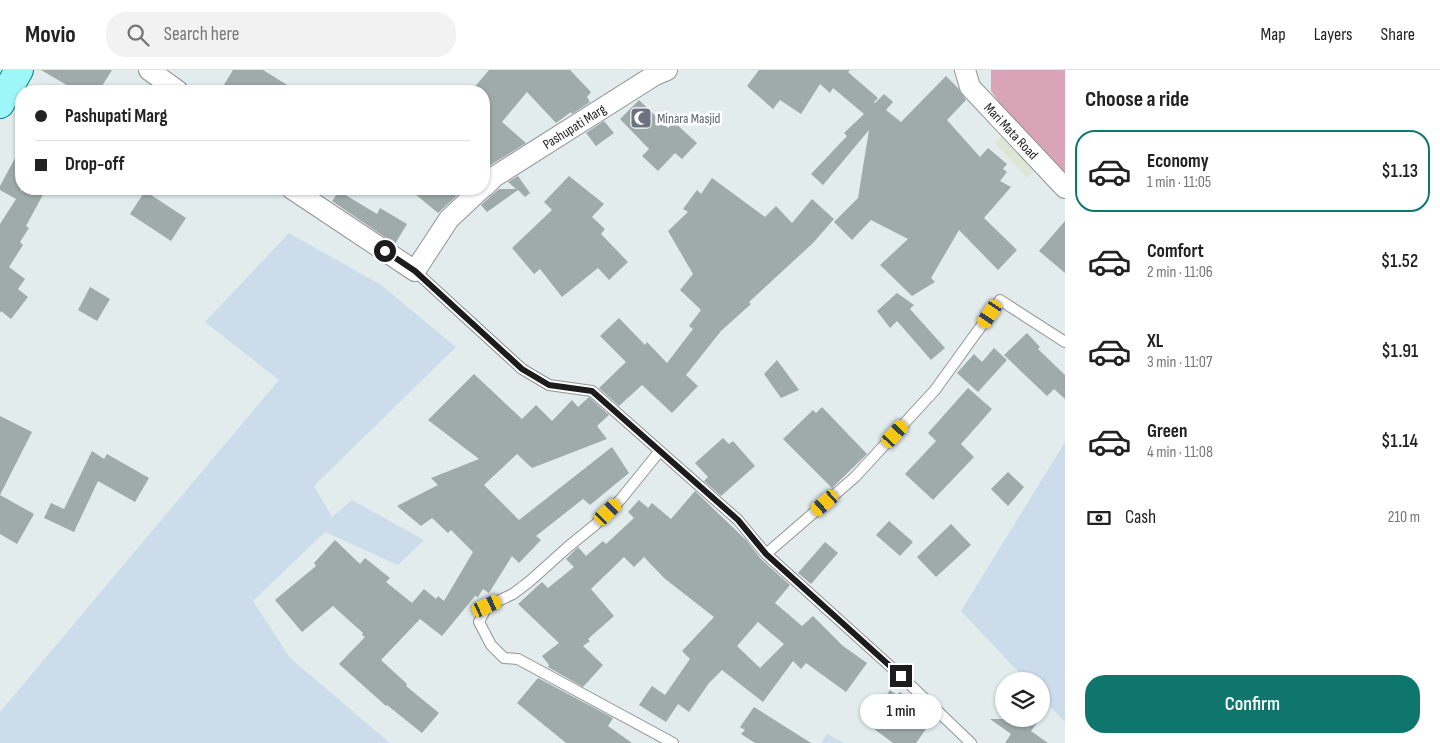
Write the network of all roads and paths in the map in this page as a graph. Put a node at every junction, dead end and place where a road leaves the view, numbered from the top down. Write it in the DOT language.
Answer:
graph roads {
  1 [pos="19,70"];
  2 [pos="149,70"];
  3 [pos="965,70"];
  4 [pos="658,72"];
  5 [pos="170,85"];
  6 [pos="0,104"];
  7 [pos="490,181"];
  8 [pos="1065,188"];
  9 [pos="301,195"];
  10 [pos="475,195"];
  11 [pos="415,271"];
  12 [pos="1065,342"];
  13 [pos="659,452"];
  14 [pos="766,554"];
  15 [pos="673,743"];
  16 [pos="971,743"];
  1 -- 6 [label="main road"];
  2 -- 5 [label="street"];
  3 -- 8 [label="street, Mari Mata Road"];
  4 -- 7 [label="street, Pashupati Marg"];
  9 -- 11 [label="street"];
  10 -- 11 [label="street, Pashupati Marg"];
  11 -- 13 [label="lane"];
  12 -- 14 [label="lane"];
  13 -- 14 [label="lane"];
  13 -- 15 [label="lane"];
  14 -- 16 [label="lane"];
}
